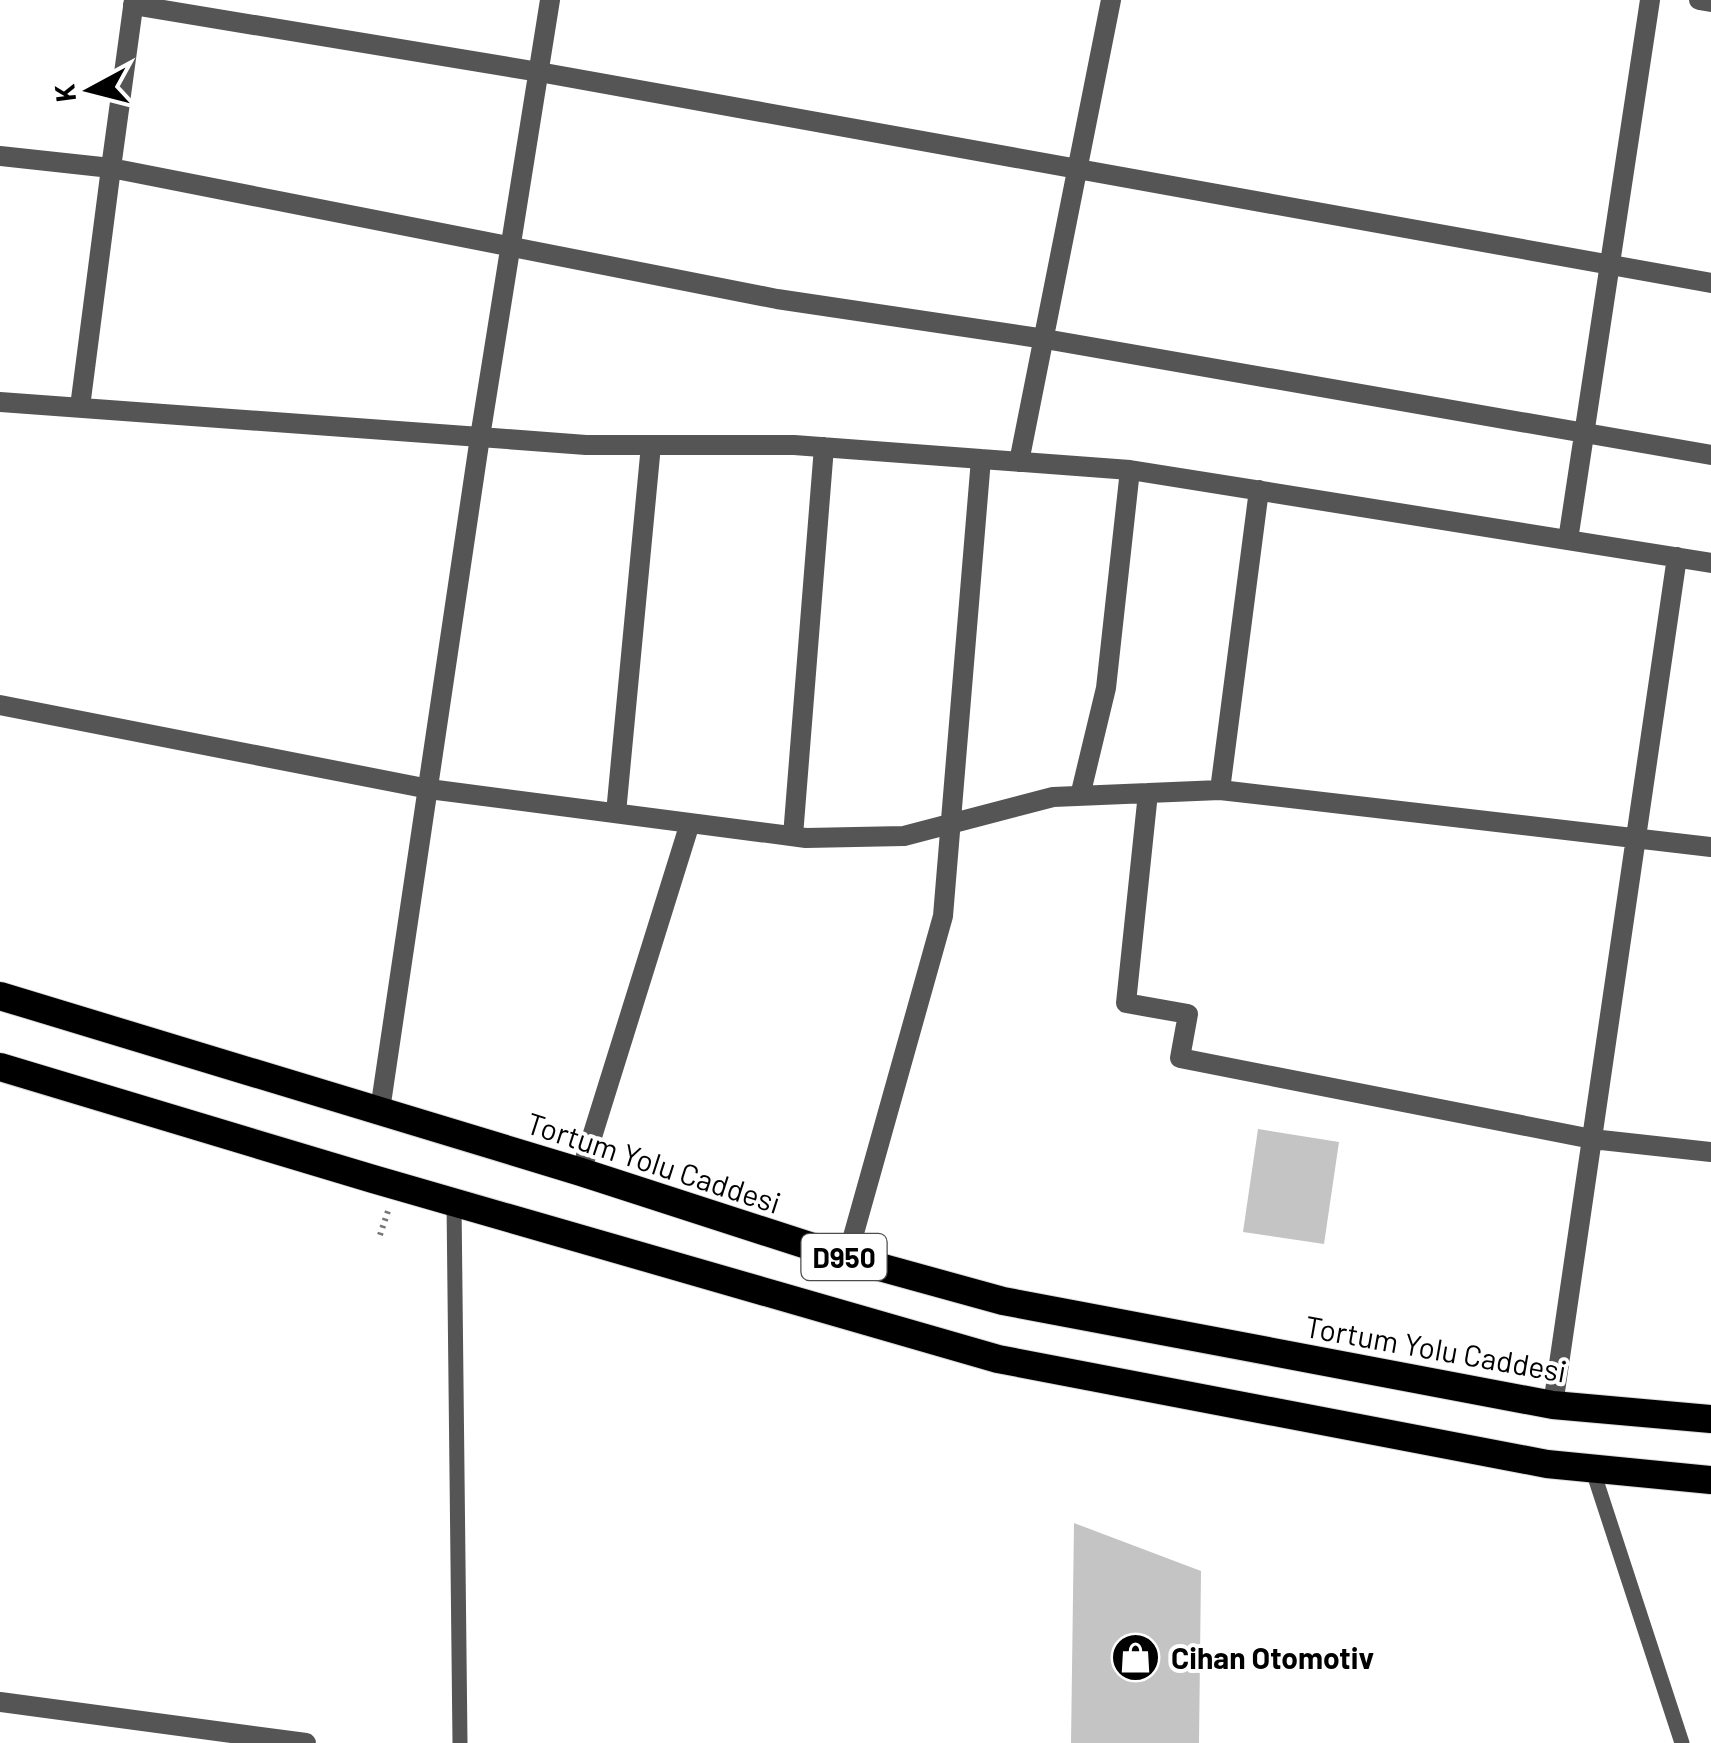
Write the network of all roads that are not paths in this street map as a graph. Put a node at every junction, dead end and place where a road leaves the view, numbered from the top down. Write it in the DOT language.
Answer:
graph roads {
  1 [pos="550,0"];
  2 [pos="1111,0"];
  3 [pos="1650,0"];
  4 [pos="133,2"];
  5 [pos="539,72"];
  6 [pos="0,156"];
  7 [pos="111,168"];
  8 [pos="1078,169"];
  9 [pos="512,249"];
  10 [pos="1609,264"];
  11 [pos="1711,283"];
  12 [pos="1045,340"];
  13 [pos="0,402"];
  14 [pos="80,407"];
  15 [pos="1583,433"];
  16 [pos="480,437"];
  17 [pos="652,445"];
  18 [pos="824,447"];
  19 [pos="1711,455"];
  20 [pos="980,459"];
  21 [pos="1019,462"];
  22 [pos="1130,470"];
  23 [pos="1259,490"];
  24 [pos="1568,540"];
  25 [pos="1677,557"];
  26 [pos="1711,562"];
  27 [pos="0,704"];
  28 [pos="429,789"];
  29 [pos="1220,790"];
  30 [pos="1148,792"];
  31 [pos="1080,796"];
  32 [pos="616,813"];
  33 [pos="690,823"];
  34 [pos="950,824"];
  35 [pos="792,836"];
  36 [pos="1635,836"];
  37 [pos="1711,847"];
  38 [pos="0,996"];
  39 [pos="0,1068"];
  40 [pos="380,1110"];
  41 [pos="1592,1138"];
  42 [pos="1711,1152"];
  43 [pos="581,1172"];
  44 [pos="454,1202"];
  45 [pos="847,1258"];
  46 [pos="1553,1405"];
  47 [pos="1711,1418"];
  48 [pos="1592,1468"];
  49 [pos="1711,1480"];
  50 [pos="0,1702"];
  51 [pos="306,1743"];
  52 [pos="460,1743"];
  53 [pos="1682,1743"];
  1 -- 5 [label="street"];
  2 -- 8 [label="street"];
  3 -- 10 [label="street"];
  4 -- 5 [label="street"];
  4 -- 7 [label="street"];
  5 -- 8 [label="street"];
  5 -- 9 [label="street"];
  6 -- 7 [label="street"];
  7 -- 9 [label="street"];
  7 -- 14 [label="street"];
  8 -- 10 [label="street"];
  8 -- 12 [label="street"];
  9 -- 12 [label="street"];
  9 -- 16 [label="street"];
  10 -- 11 [label="street"];
  10 -- 15 [label="street"];
  12 -- 15 [label="street"];
  12 -- 21 [label="street"];
  13 -- 14 [label="street"];
  14 -- 16 [label="street"];
  15 -- 19 [label="street"];
  15 -- 24 [label="street"];
  16 -- 17 [label="street"];
  16 -- 28 [label="street"];
  17 -- 18 [label="street"];
  17 -- 32 [label="street"];
  18 -- 20 [label="street"];
  18 -- 35 [label="street"];
  20 -- 21 [label="street"];
  20 -- 34 [label="street"];
  21 -- 22 [label="street"];
  22 -- 23 [label="street"];
  22 -- 31 [label="street"];
  23 -- 24 [label="street"];
  23 -- 29 [label="street"];
  24 -- 25 [label="street"];
  25 -- 26 [label="street"];
  25 -- 36 [label="street"];
  27 -- 28 [label="street"];
  28 -- 32 [label="street"];
  28 -- 40 [label="street"];
  29 -- 30 [label="street"];
  29 -- 36 [label="street"];
  30 -- 31 [label="street"];
  30 -- 41 [label="street"];
  31 -- 34 [label="street"];
  32 -- 33 [label="street"];
  33 -- 35 [label="street"];
  33 -- 43 [label="street"];
  34 -- 35 [label="street"];
  34 -- 45 [label="street"];
  36 -- 37 [label="street"];
  36 -- 41 [label="street"];
  38 -- 40 [label="highway, Tortum Yolu Caddesi / D950"];
  39 -- 44 [label="highway, D950"];
  40 -- 43 [label="highway, Tortum Yolu Caddesi / D950"];
  41 -- 42 [label="street"];
  41 -- 46 [label="street"];
  43 -- 45 [label="highway, Tortum Yolu Caddesi / D950"];
  44 -- 48 [label="highway, D950"];
  44 -- 52 [label="lane"];
  45 -- 46 [label="highway, Tortum Yolu Caddesi / D950"];
  46 -- 47 [label="highway, Tortum Yolu Caddesi / D950"];
  48 -- 49 [label="highway, D950"];
  48 -- 53 [label="lane"];
  50 -- 51 [label="street"];
}
